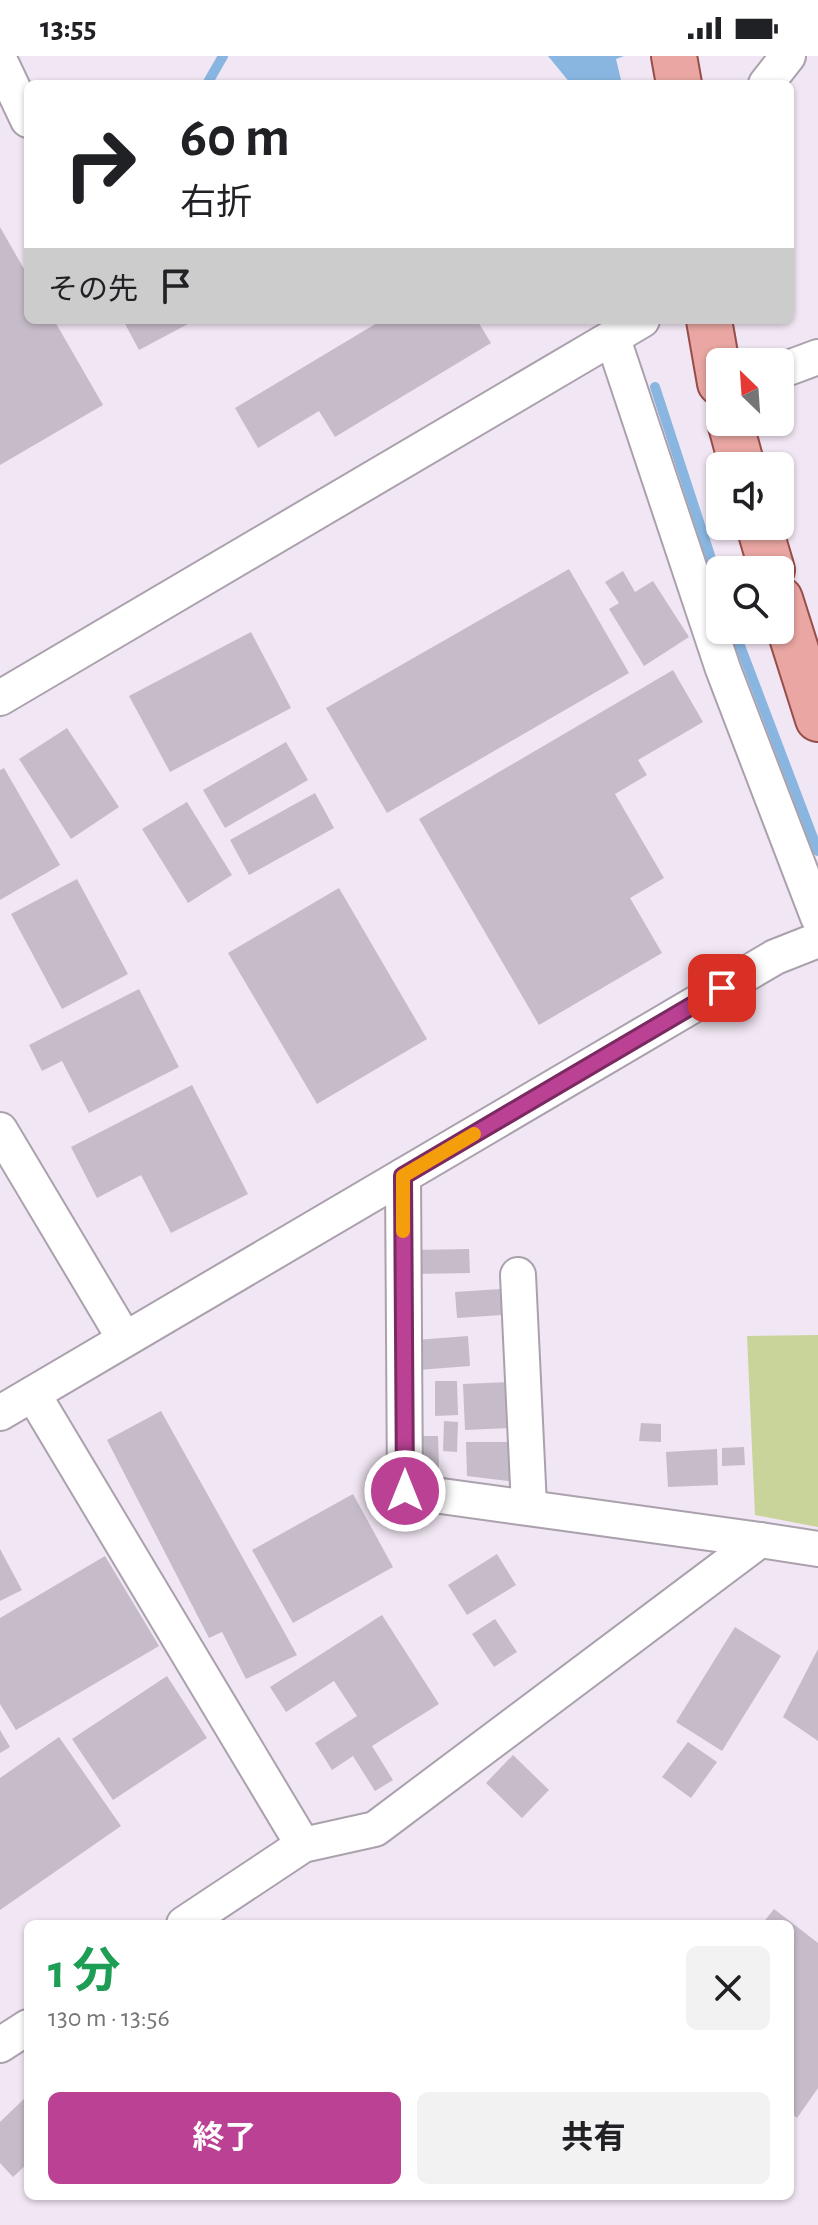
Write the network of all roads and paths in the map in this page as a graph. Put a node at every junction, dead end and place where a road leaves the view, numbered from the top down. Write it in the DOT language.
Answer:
graph roads {
  1 [pos="788,56"];
  2 [pos="0,61"];
  3 [pos="769,80"];
  4 [pos="24,112"];
  5 [pos="636,324"];
  6 [pos="710,324"];
  7 [pos="613,339"];
  8 [pos="714,348"];
  9 [pos="818,357"];
  10 [pos="794,366"];
  11 [pos="794,643"];
  12 [pos="0,698"];
  13 [pos="818,719"];
  14 [pos="818,917"];
  15 [pos="818,940"];
  16 [pos="0,1130"];
  17 [pos="403,1176"];
  18 [pos="518,1275"];
  19 [pos="124,1338"];
  20 [pos="33,1394"];
  21 [pos="0,1413"];
  22 [pos="529,1506"];
  23 [pos="760,1540"];
  24 [pos="818,1549"];
  25 [pos="303,1845"];
  26 [pos="190,1920"];
  27 [pos="24,2030"];
  28 [pos="0,2045"];
  1 -- 3 [label="street"];
  2 -- 4 [label="street"];
  5 -- 7 [label="street"];
  6 -- 8 [label="main road"];
  7 -- 12 [label="street"];
  7 -- 14 [label="street"];
  9 -- 10 [label="street"];
  11 -- 13 [label="main road"];
  15 -- 17 [label="street"];
  16 -- 19 [label="street"];
  17 -- 19 [label="street"];
  17 -- 22 [label="street"];
  18 -- 22 [label="street"];
  19 -- 20 [label="street"];
  20 -- 21 [label="street"];
  20 -- 25 [label="street"];
  22 -- 23 [label="street"];
  23 -- 24 [label="street"];
  23 -- 25 [label="street"];
  25 -- 26 [label="street"];
  27 -- 28 [label="street"];
}
